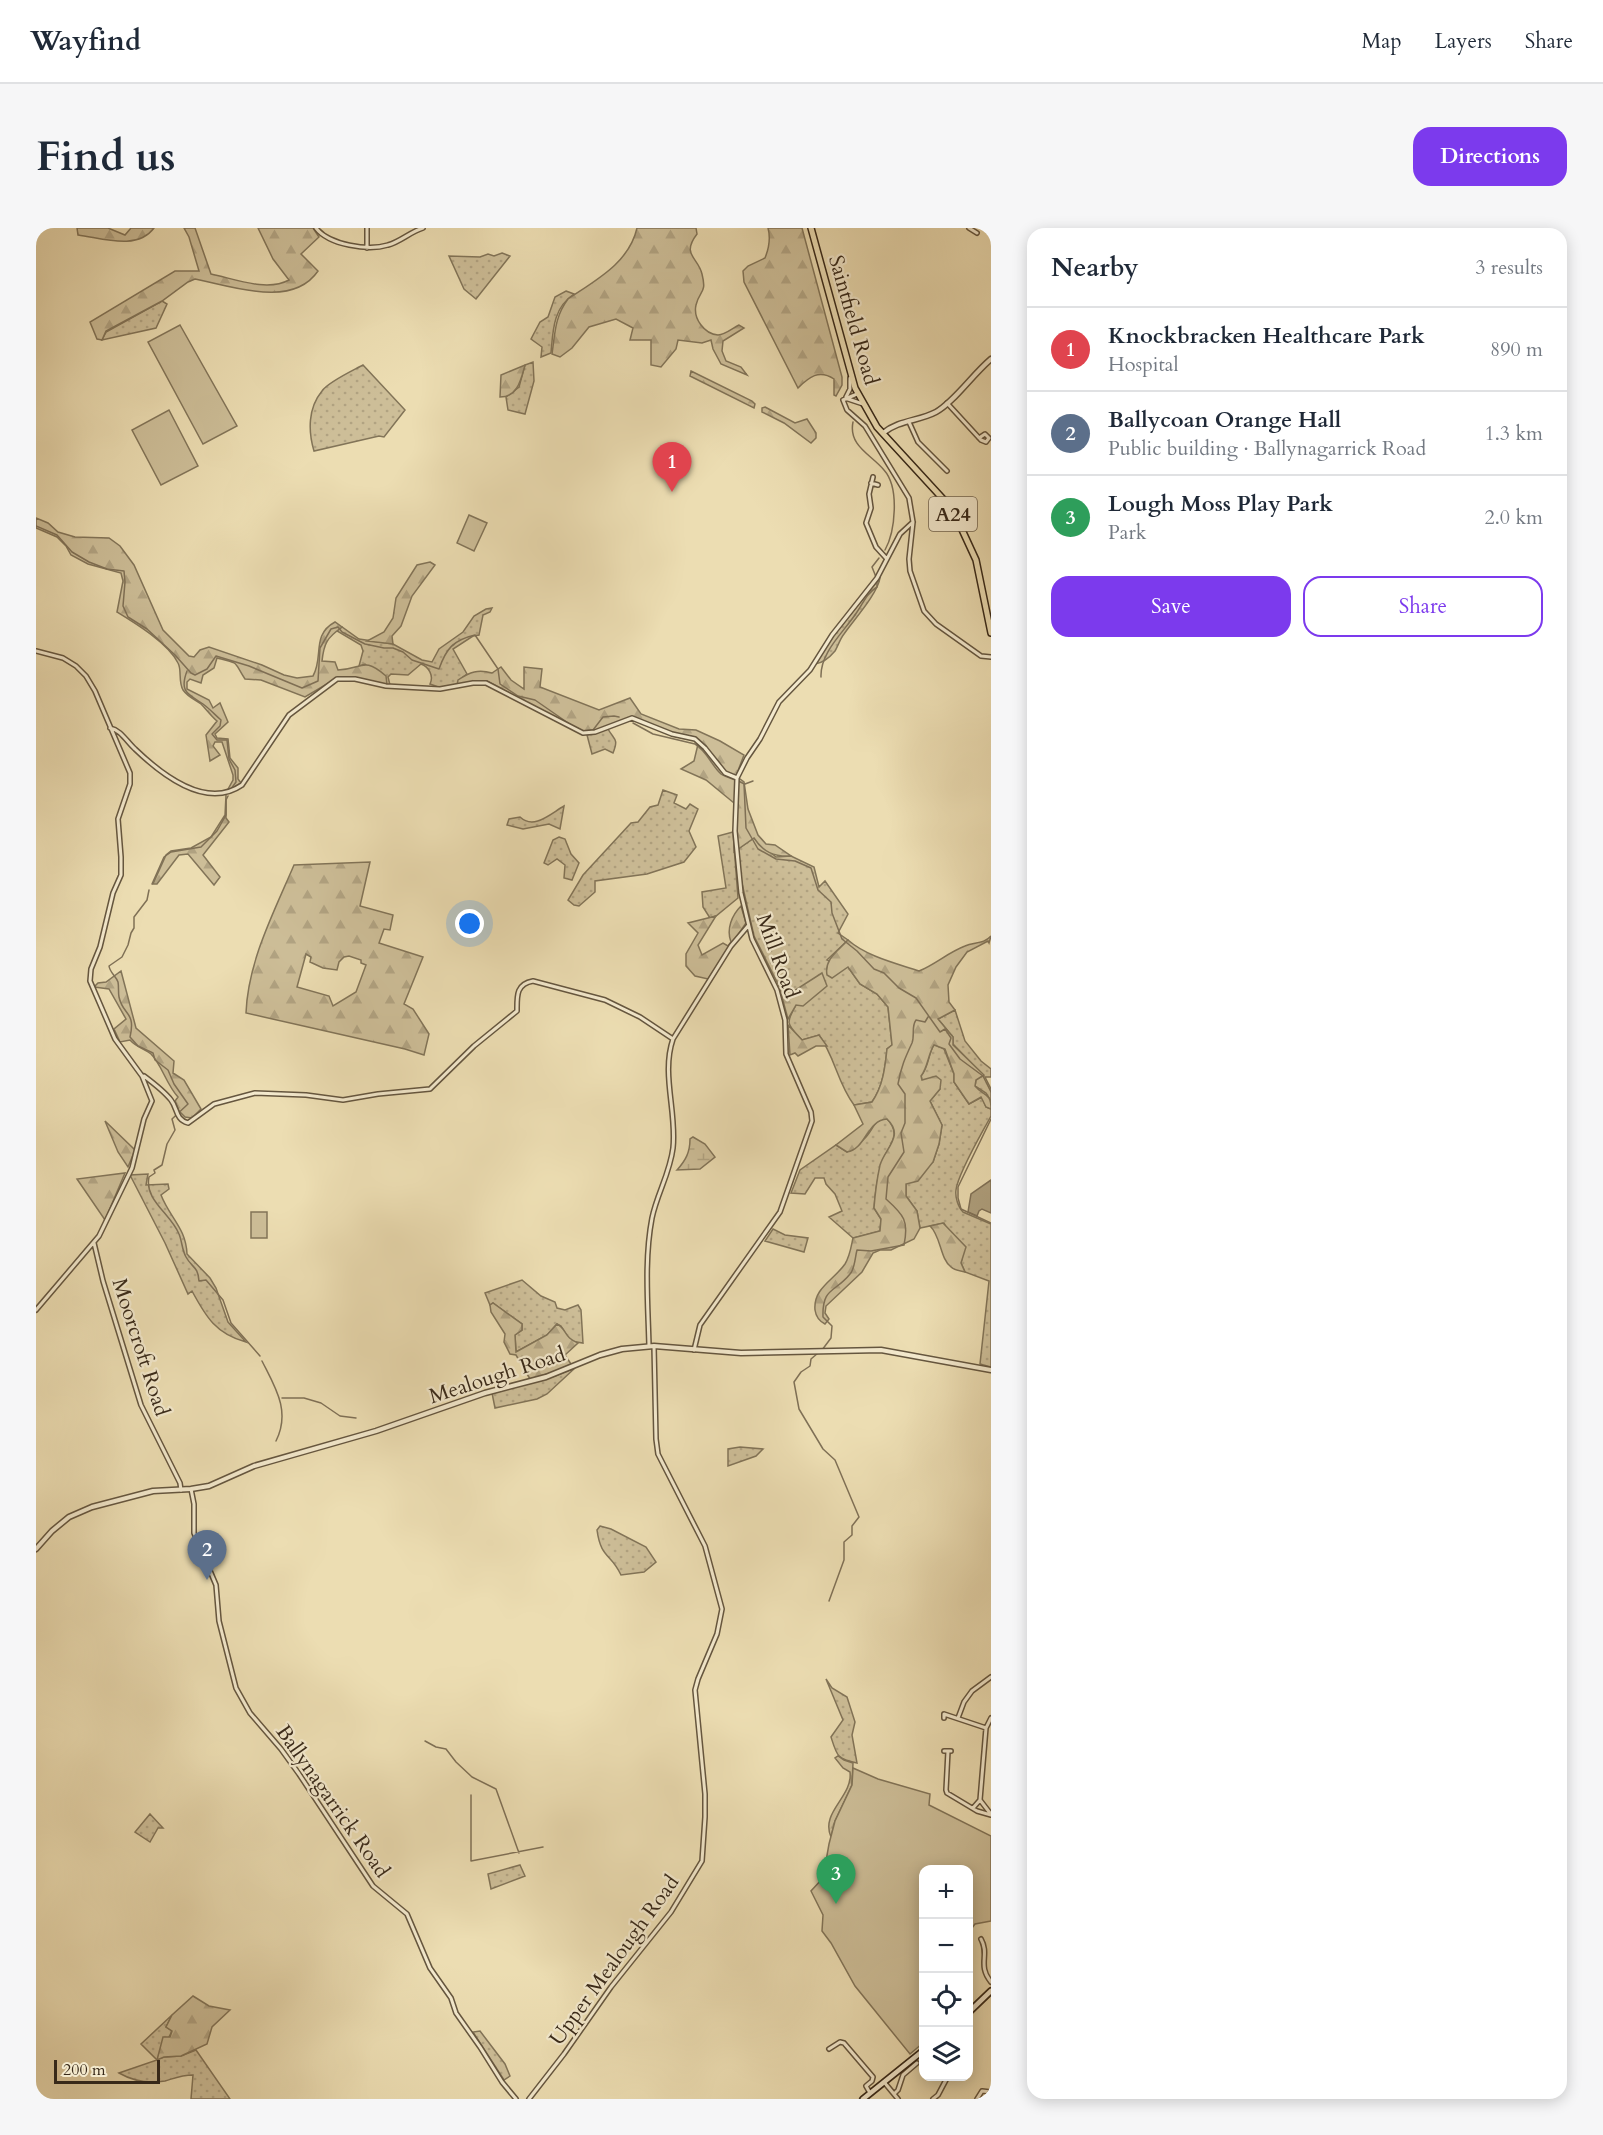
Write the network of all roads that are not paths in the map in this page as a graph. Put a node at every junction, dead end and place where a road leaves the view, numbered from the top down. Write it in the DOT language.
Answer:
graph roads {
  1 [pos="316,228"];
  2 [pos="367,228"];
  3 [pos="423,228"];
  4 [pos="811,228"];
  5 [pos="969,228"];
  6 [pos="971,237"];
  7 [pos="367,248"];
  8 [pos="991,359"];
  9 [pos="850,376"];
  10 [pos="857,394"];
  11 [pos="844,399"];
  12 [pos="947,403"];
  13 [pos="863,404"];
  14 [pos="908,420"];
  15 [pos="882,433"];
  16 [pos="979,438"];
  17 [pos="947,471"];
  18 [pos="873,477"];
  19 [pos="871,483"];
  20 [pos="878,485"];
  21 [pos="913,522"];
  22 [pos="886,558"];
  23 [pos="991,633"];
  24 [pos="36,651"];
  25 [pos="991,657"];
  26 [pos="110,728"];
  27 [pos="737,778"];
  28 [pos="748,926"];
  29 [pos="673,1039"];
  30 [pos="142,1076"];
  31 [pos="94,1244"];
  32 [pos="36,1310"];
  33 [pos="651,1346"];
  34 [pos="694,1350"];
  35 [pos="991,1370"];
  36 [pos="191,1489"];
  37 [pos="181,1490"];
  38 [pos="36,1549"];
  39 [pos="991,1677"];
  40 [pos="944,1718"];
  41 [pos="958,1718"];
  42 [pos="991,1718"];
  43 [pos="986,1728"];
  44 [pos="948,1751"];
  45 [pos="980,1800"];
  46 [pos="973,1808"];
  47 [pos="991,1815"];
  48 [pos="981,1939"];
  49 [pos="991,1982"];
  50 [pos="991,1991"];
  51 [pos="973,2008"];
  52 [pos="829,2049"];
  53 [pos="919,2054"];
  54 [pos="917,2063"];
  55 [pos="945,2081"];
  56 [pos="884,2082"];
  57 [pos="991,2092"];
  58 [pos="870,2093"];
  59 [pos="894,2094"];
  60 [pos="516,2099"];
  61 [pos="529,2099"];
  62 [pos="863,2099"];
  63 [pos="898,2099"];
  64 [pos="933,2099"];
  65 [pos="977,2099"];
  1 -- 7 [label="street"];
  2 -- 7 [label="street"];
  3 -- 7 [label="street"];
  4 -- 9 [label="highway, Saintfield Road / A24"];
  5 -- 6 [label="street"];
  8 -- 12 [label="street"];
  9 -- 10 [label="highway, Saintfield Road / A24"];
  9 -- 11 [label="street"];
  10 -- 11 [label="street"];
  10 -- 13 [label="highway, Saintfield Road / A24"];
  11 -- 13 [label="street"];
  11 -- 21 [label="street"];
  12 -- 14 [label="street"];
  12 -- 16 [label="street"];
  13 -- 15 [label="highway, Saintfield Road / A24"];
  14 -- 15 [label="street"];
  14 -- 17 [label="street"];
  15 -- 23 [label="highway, Saintfield Road / A24"];
  18 -- 19 [label="street"];
  19 -- 20 [label="street"];
  19 -- 22 [label="street"];
  21 -- 22 [label="street, Mill Road"];
  21 -- 25 [label="street"];
  22 -- 27 [label="street, Mill Road"];
  24 -- 26 [label="street"];
  26 -- 27 [label="street"];
  26 -- 30 [label="street"];
  27 -- 28 [label="street, Mill Road"];
  28 -- 29 [label="street, Upper Mealough Road"];
  28 -- 34 [label="street, Mill Road"];
  29 -- 30 [label="street"];
  29 -- 33 [label="street, Upper Mealough Road"];
  30 -- 31 [label="street"];
  31 -- 32 [label="street"];
  31 -- 37 [label="street, Moorcroft Road"];
  33 -- 34 [label="street, Mealough Road"];
  33 -- 36 [label="street, Mealough Road"];
  33 -- 61 [label="street, Upper Mealough Road"];
  34 -- 35 [label="street, Mealough Road"];
  36 -- 37 [label="street, Mealough Road"];
  36 -- 60 [label="street, Ballynagarrick Road"];
  37 -- 38 [label="street, Mealough Road"];
  39 -- 41 [label="street"];
  40 -- 41 [label="street"];
  41 -- 43 [label="street"];
  42 -- 43 [label="street"];
  43 -- 45 [label="street"];
  44 -- 46 [label="street"];
  45 -- 46 [label="street"];
  45 -- 47 [label="street"];
  46 -- 47 [label="street"];
  48 -- 49 [label="street"];
  50 -- 51 [label="main road"];
  52 -- 58 [label="street"];
  53 -- 56 [label="main road"];
  54 -- 59 [label="street"];
  55 -- 64 [label="street"];
  56 -- 58 [label="main road"];
  56 -- 59 [label="street"];
  57 -- 65 [label="street"];
  58 -- 62 [label="main road"];
  59 -- 63 [label="street"];
}
